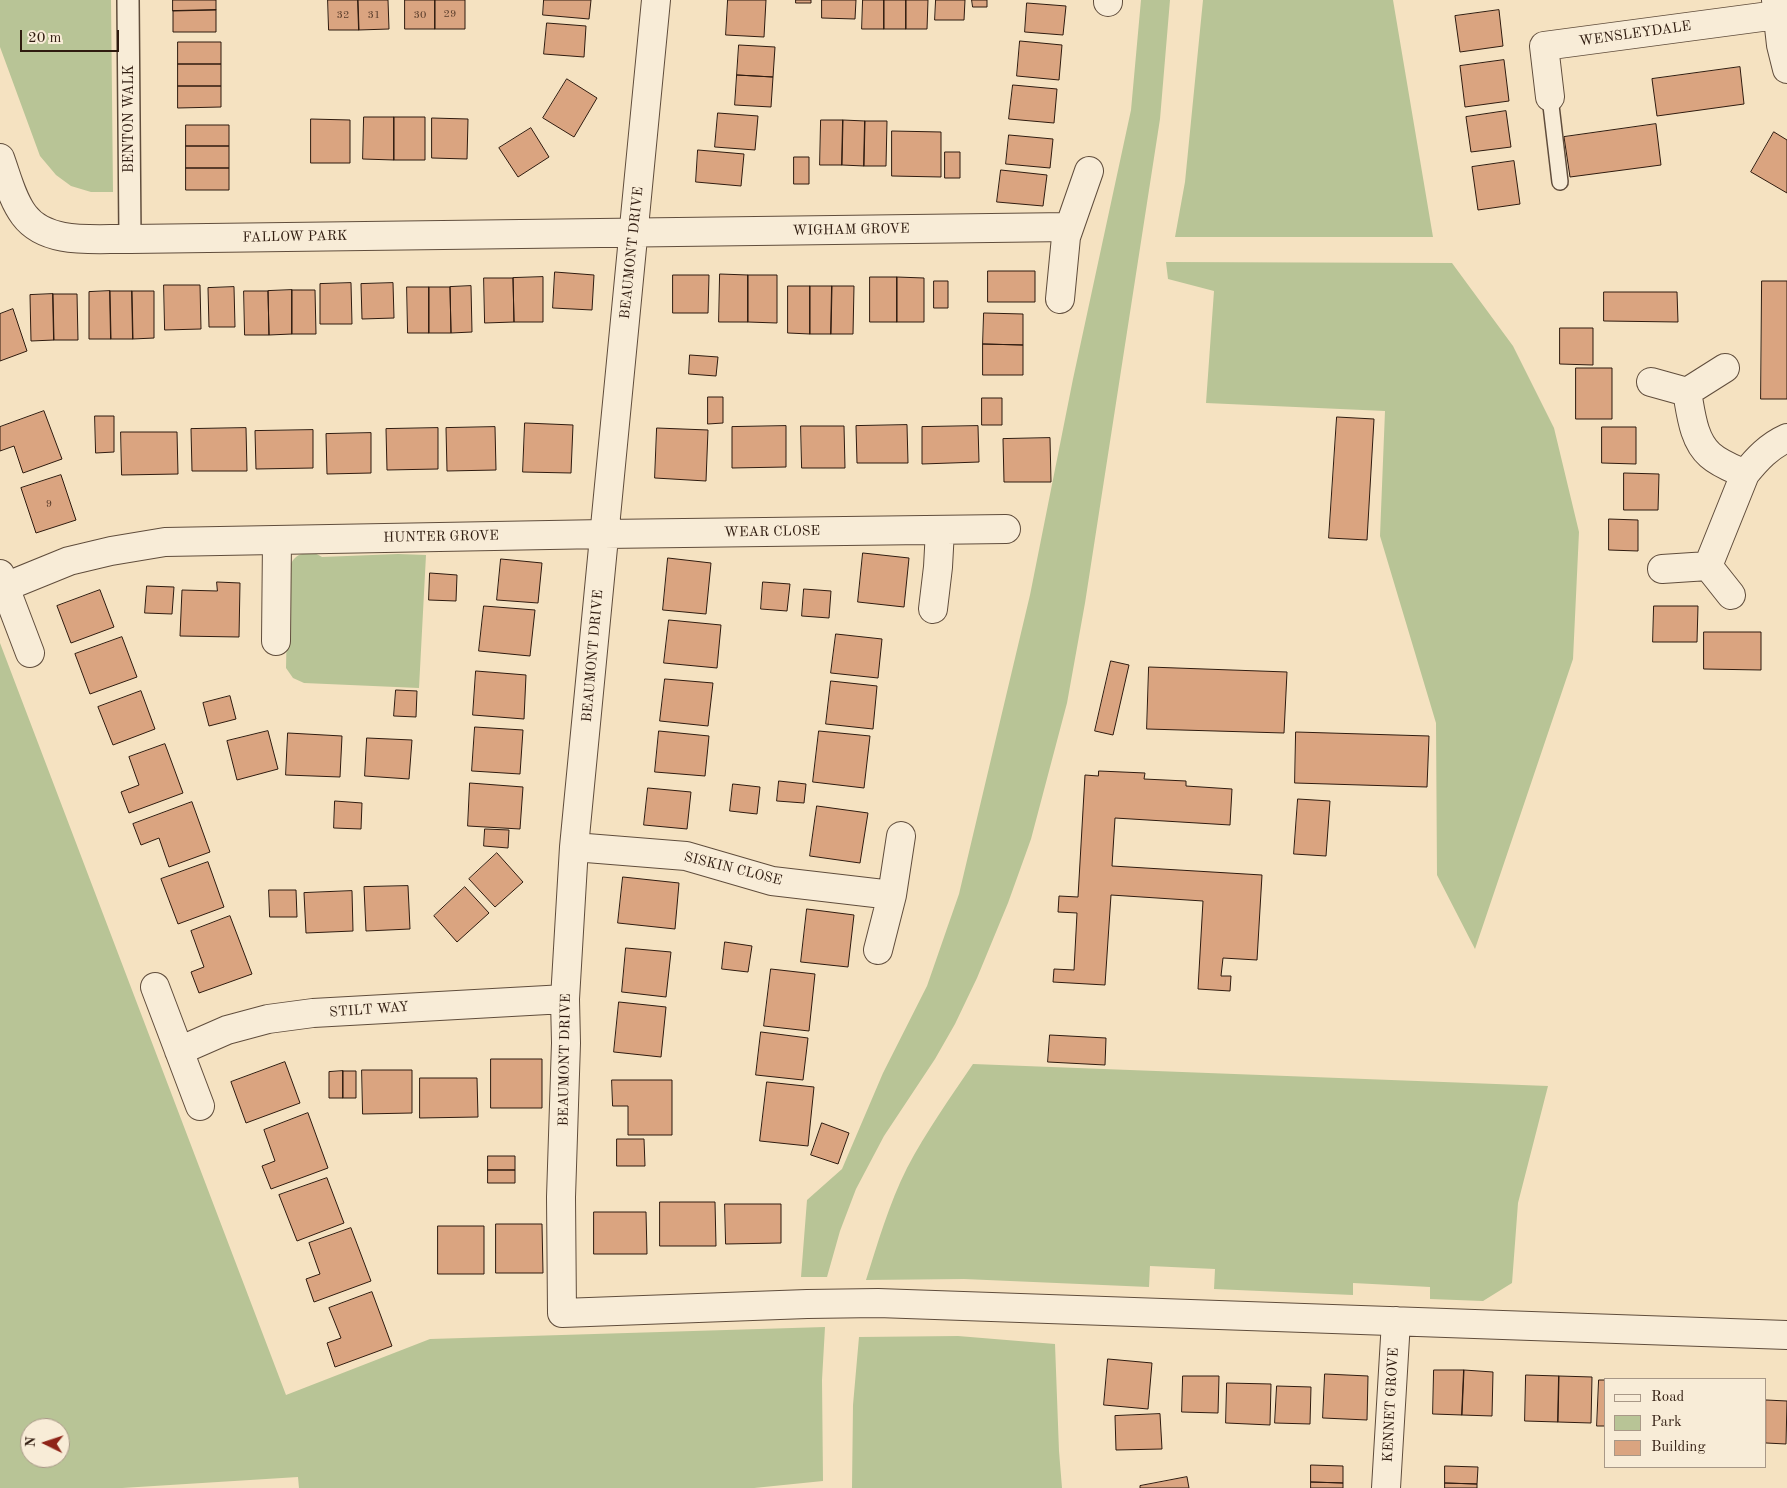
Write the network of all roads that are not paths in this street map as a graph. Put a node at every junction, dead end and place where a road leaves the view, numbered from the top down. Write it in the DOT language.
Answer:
graph roads {
  1 [pos="128,0"];
  2 [pos="656,0"];
  3 [pos="1776,7"];
  4 [pos="1787,69"];
  5 [pos="1550,98"];
  6 [pos="0,158"];
  7 [pos="1088,171"];
  8 [pos="1560,182"];
  9 [pos="1069,227"];
  10 [pos="634,233"];
  11 [pos="130,238"];
  12 [pos="1060,298"];
  13 [pos="1725,368"];
  14 [pos="1651,382"];
  15 [pos="1687,392"];
  16 [pos="1787,438"];
  17 [pos="1746,474"];
  18 [pos="1006,529"];
  19 [pos="940,530"];
  20 [pos="604,534"];
  21 [pos="277,540"];
  22 [pos="1708,566"];
  23 [pos="1662,569"];
  24 [pos="2,580"];
  25 [pos="1732,595"];
  26 [pos="933,609"];
  27 [pos="276,641"];
  28 [pos="30,654"];
  29 [pos="901,836"];
  30 [pos="574,847"];
  31 [pos="892,895"];
  32 [pos="878,950"];
  33 [pos="155,988"];
  34 [pos="565,999"];
  35 [pos="179,1051"];
  36 [pos="200,1106"];
  37 [pos="1396,1321"];
  38 [pos="1787,1335"];
  39 [pos="1386,1488"];
  1 -- 11 [label="street, BENTON WALK"];
  2 -- 10 [label="street, BEAUMONT DRIVE"];
  3 -- 4 [label="street, WENSLEYDALE"];
  3 -- 5 [label="street, WENSLEYDALE"];
  5 -- 8 [label="lane"];
  6 -- 11 [label="street, FALLOW PARK"];
  7 -- 9 [label="street"];
  9 -- 10 [label="street, WIGHAM GROVE"];
  9 -- 12 [label="street"];
  10 -- 11 [label="street, FALLOW PARK"];
  10 -- 20 [label="street, BEAUMONT DRIVE"];
  13 -- 15 [label="street"];
  14 -- 15 [label="street"];
  15 -- 17 [label="street"];
  16 -- 17 [label="street"];
  17 -- 22 [label="street"];
  18 -- 19 [label="street, WEAR CLOSE"];
  19 -- 20 [label="street, WEAR CLOSE"];
  19 -- 26 [label="street"];
  20 -- 21 [label="street, HUNTER GROVE"];
  20 -- 30 [label="street, BEAUMONT DRIVE"];
  21 -- 24 [label="street, HUNTER GROVE"];
  21 -- 27 [label="street"];
  22 -- 23 [label="street"];
  22 -- 25 [label="street"];
  24 -- 28 [label="street, HUNTER GROVE"];
  29 -- 31 [label="street"];
  30 -- 31 [label="street, SISKIN CLOSE"];
  30 -- 34 [label="street, BEAUMONT DRIVE"];
  31 -- 32 [label="street"];
  33 -- 35 [label="street"];
  34 -- 35 [label="street, STILT WAY"];
  34 -- 37 [label="street, BEAUMONT DRIVE"];
  35 -- 36 [label="street"];
  37 -- 38 [label="street"];
  37 -- 39 [label="street, KENNET GROVE"];
}
